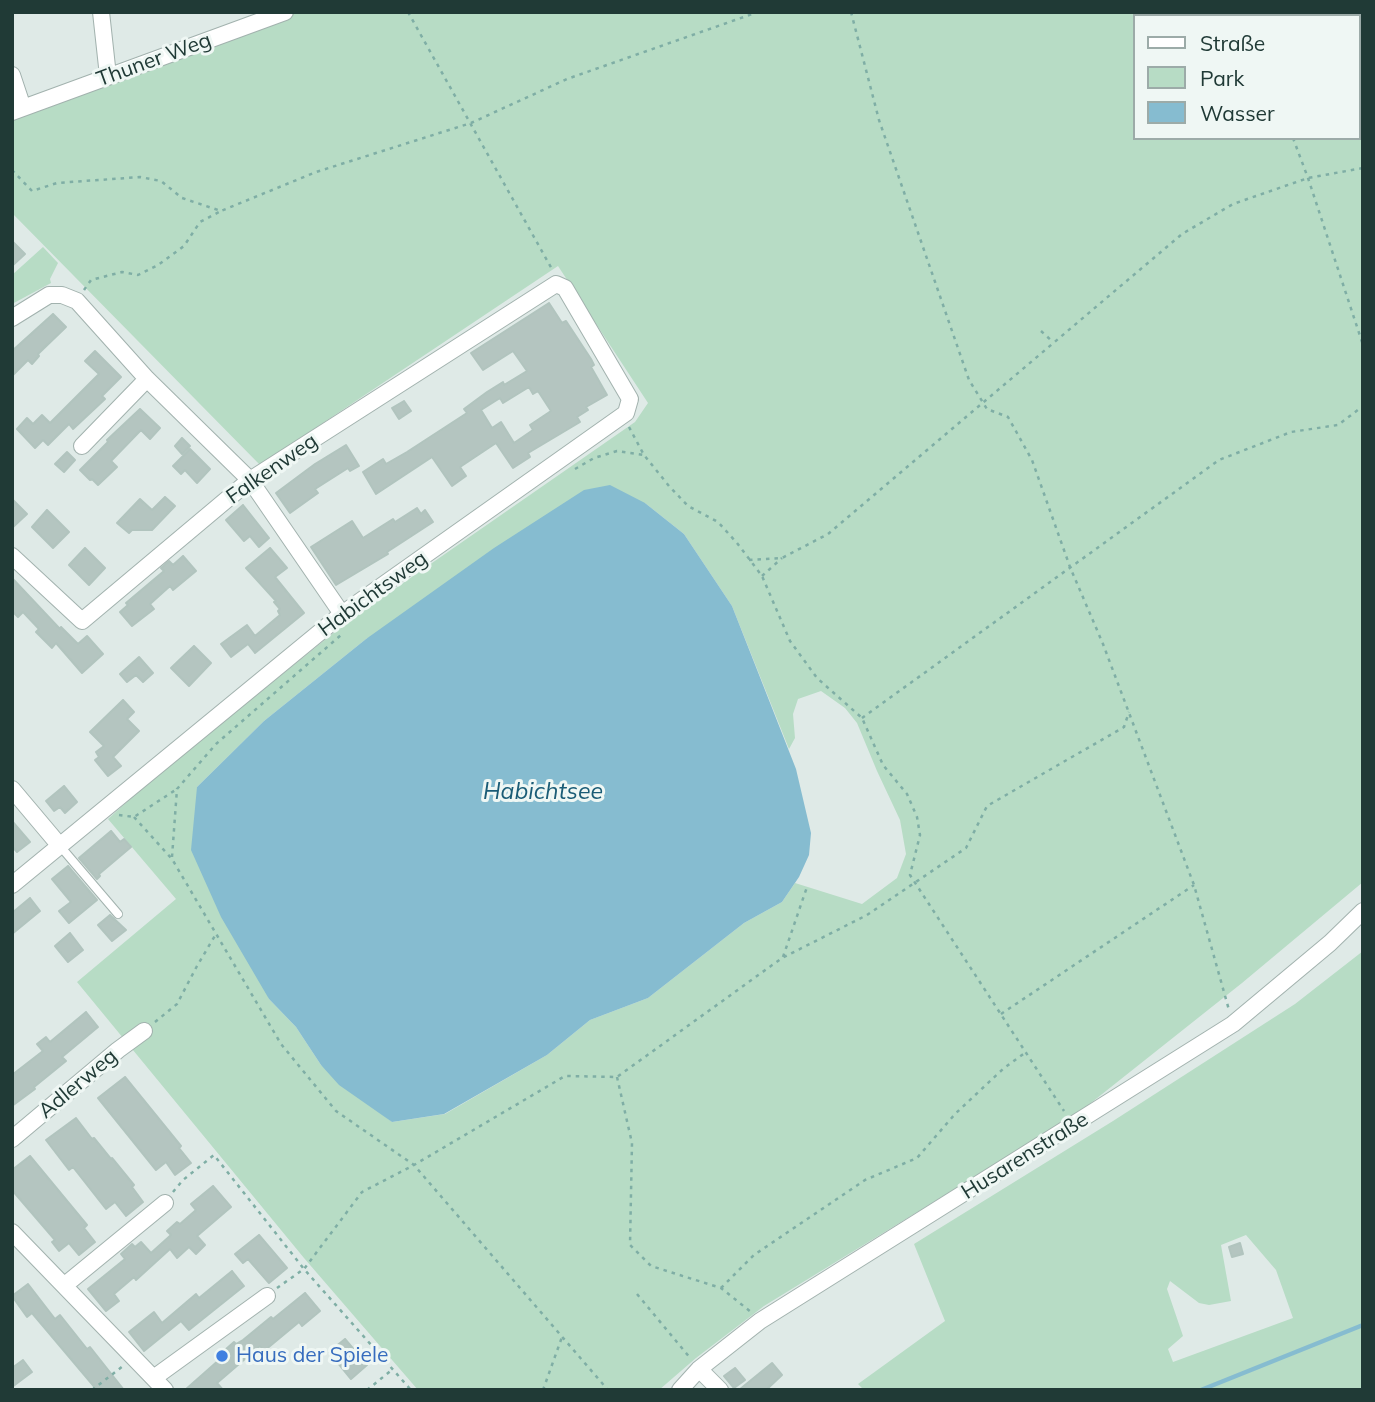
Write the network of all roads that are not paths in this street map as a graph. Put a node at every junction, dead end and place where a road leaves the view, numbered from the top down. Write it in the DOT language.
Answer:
graph roads {
  1 [pos="101,12"];
  2 [pos="285,12"];
  3 [pos="12,75"];
  4 [pos="107,76"];
  5 [pos="18,110"];
  6 [pos="556,284"];
  7 [pos="12,318"];
  8 [pos="147,379"];
  9 [pos="82,446"];
  10 [pos="250,480"];
  11 [pos="12,556"];
  12 [pos="345,622"];
  13 [pos="12,789"];
  14 [pos="60,846"];
  15 [pos="12,885"];
  16 [pos="1363,911"];
  17 [pos="118,915"];
  18 [pos="144,1031"];
  19 [pos="12,1139"];
  20 [pos="165,1203"];
  21 [pos="12,1232"];
  22 [pos="65,1285"];
  23 [pos="267,1296"];
  24 [pos="699,1369"];
  25 [pos="160,1383"];
  26 [pos="680,1390"];
  27 [pos="720,1390"];
  1 -- 4 [label="street"];
  2 -- 4 [label="street, Thuner Weg"];
  3 -- 5 [label="street, Thuner Weg"];
  4 -- 5 [label="street, Thuner Weg"];
  6 -- 10 [label="street, Falkenweg"];
  6 -- 12 [label="street, Habichtsweg"];
  7 -- 8 [label="street"];
  8 -- 9 [label="street"];
  8 -- 10 [label="street"];
  10 -- 11 [label="street, Falkenweg"];
  10 -- 12 [label="street"];
  12 -- 14 [label="street, Habichtsweg"];
  13 -- 14 [label="street"];
  14 -- 15 [label="street, Habichtsweg"];
  14 -- 17 [label="lane"];
  16 -- 24 [label="street, Husarenstraße"];
  18 -- 19 [label="street, Adlerweg"];
  20 -- 22 [label="street"];
  21 -- 22 [label="street"];
  22 -- 25 [label="street"];
  23 -- 25 [label="street"];
  24 -- 26 [label="street, Husarenstraße"];
  24 -- 27 [label="street"];
}
